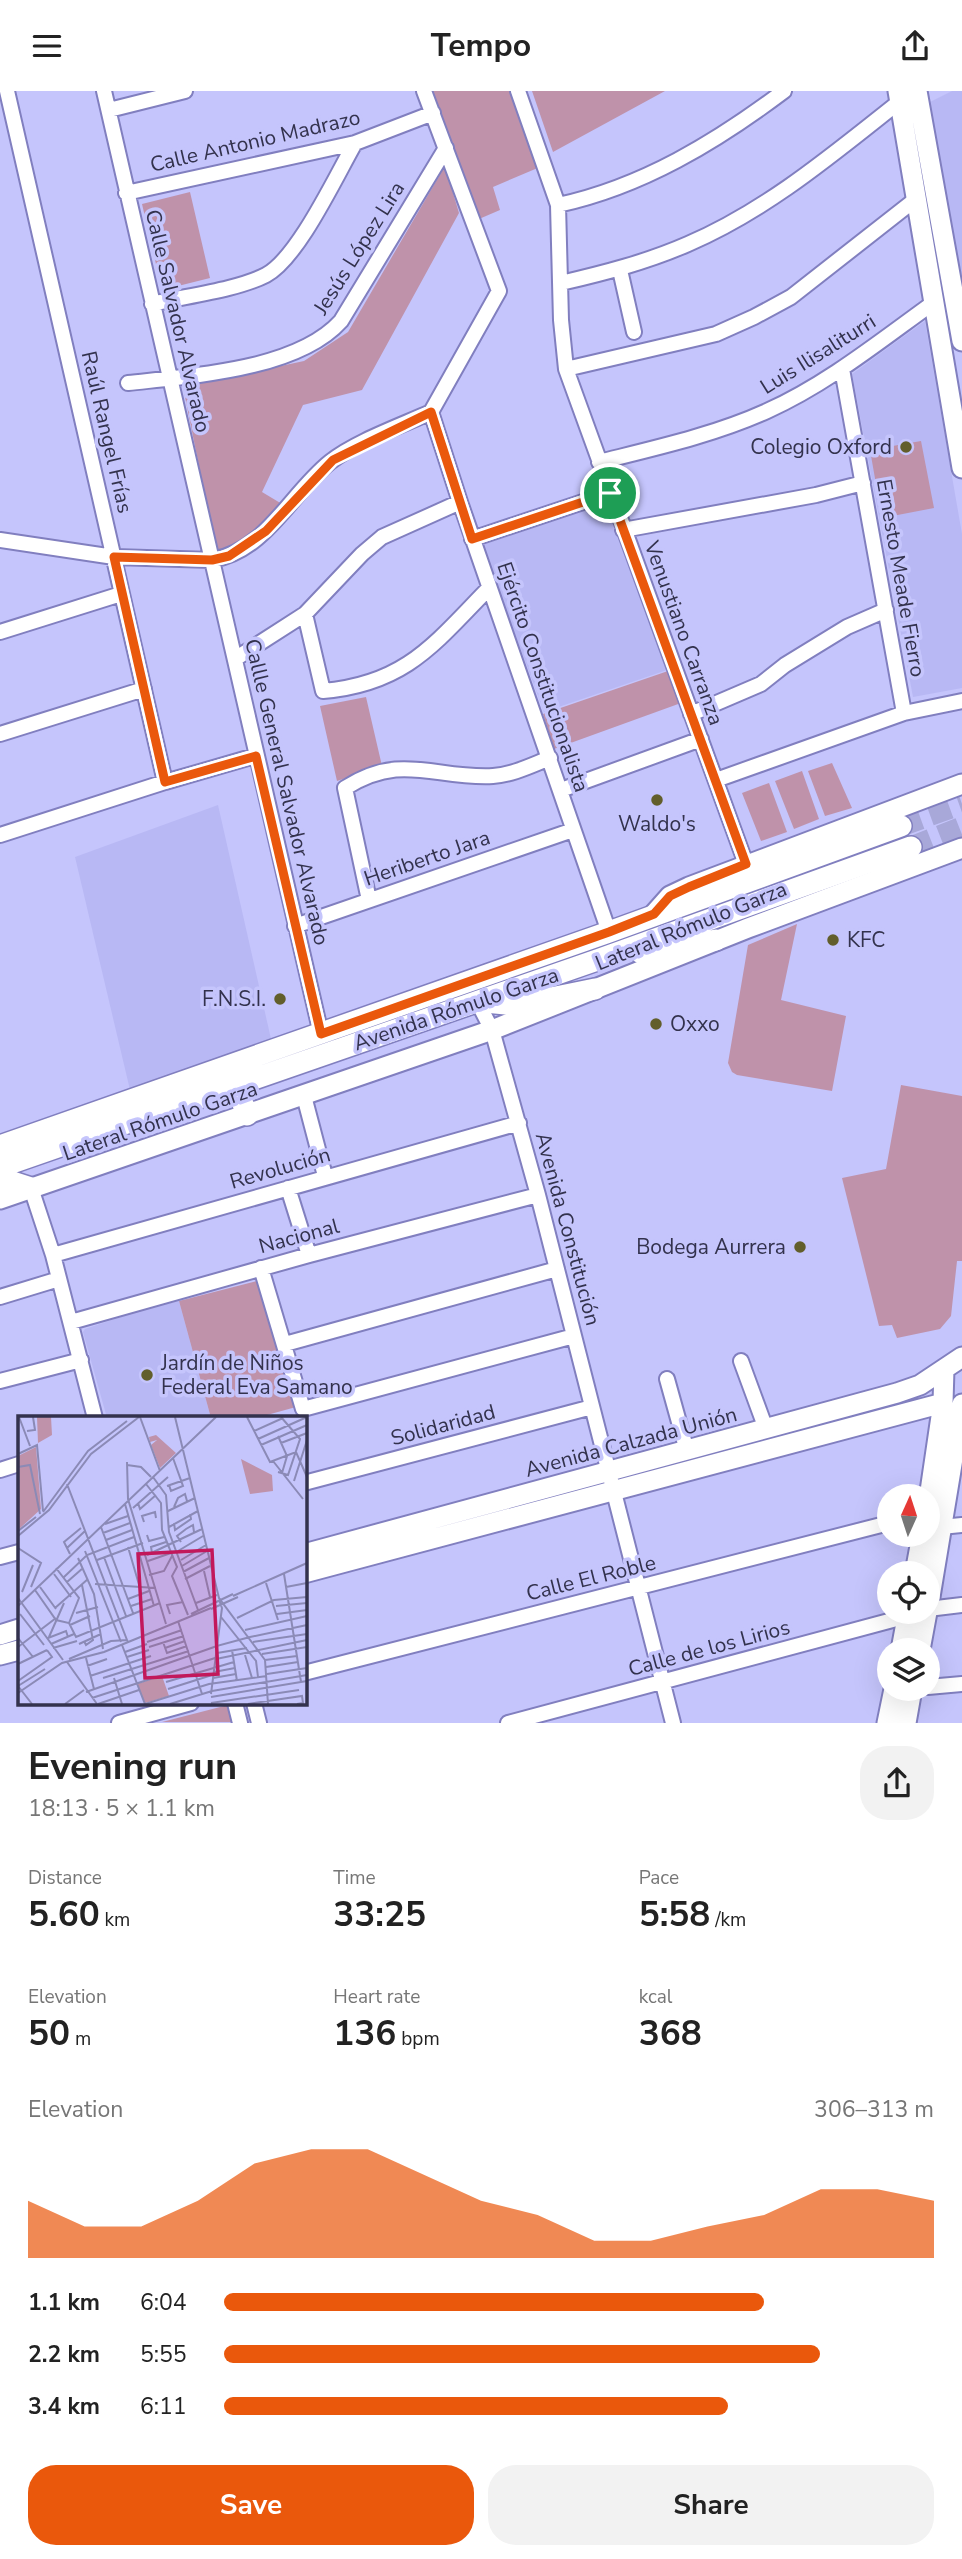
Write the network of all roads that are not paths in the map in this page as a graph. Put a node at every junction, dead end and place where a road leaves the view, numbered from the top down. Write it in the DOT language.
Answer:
graph roads {
  1 [pos="7,91"];
  2 [pos="104,91"];
  3 [pos="185,91"];
  4 [pos="424,91"];
  5 [pos="518,91"];
  6 [pos="783,91"];
  7 [pos="917,91"];
  8 [pos="898,97"];
  9 [pos="109,110"];
  10 [pos="433,113"];
  11 [pos="355,143"];
  12 [pos="446,148"];
  13 [pos="126,193"];
  14 [pos="916,199"];
  15 [pos="558,205"];
  16 [pos="620,269"];
  17 [pos="561,283"];
  18 [pos="933,303"];
  19 [pos="152,304"];
  20 [pos="634,332"];
  21 [pos="962,341"];
  22 [pos="566,369"];
  23 [pos="842,369"];
  24 [pos="171,378"];
  25 [pos="128,383"];
  26 [pos="431,412"];
  27 [pos="599,462"];
  28 [pos="962,468"];
  29 [pos="863,483"];
  30 [pos="610,493"];
  31 [pos="460,502"];
  32 [pos="623,530"];
  33 [pos="472,539"];
  34 [pos="0,540"];
  35 [pos="114,557"];
  36 [pos="212,560"];
  37 [pos="489,588"];
  38 [pos="121,594"];
  39 [pos="886,610"];
  40 [pos="305,614"];
  41 [pos="0,632"];
  42 [pos="235,659"];
  43 [pos="144,689"];
  44 [pos="962,701"];
  45 [pos="904,713"];
  46 [pos="691,714"];
  47 [pos="0,734"];
  48 [pos="701,739"];
  49 [pos="256,756"];
  50 [pos="550,758"];
  51 [pos="716,780"];
  52 [pos="165,782"];
  53 [pos="962,784"];
  54 [pos="561,790"];
  55 [pos="901,826"];
  56 [pos="573,830"];
  57 [pos="0,835"];
  58 [pos="911,847"];
  59 [pos="962,848"];
  60 [pos="746,864"];
  61 [pos="369,900"];
  62 [pos="654,914"];
  63 [pos="295,926"];
  64 [pos="609,932"];
  65 [pos="716,940"];
  66 [pos="600,959"];
  67 [pos="594,989"];
  68 [pos="478,1001"];
  69 [pos="492,1030"];
  70 [pos="321,1034"];
  71 [pos="236,1085"];
  72 [pos="304,1096"];
  73 [pos="247,1115"];
  74 [pos="519,1123"];
  75 [pos="0,1146"];
  76 [pos="0,1167"];
  77 [pos="325,1176"];
  78 [pos="0,1178"];
  79 [pos="31,1188"];
  80 [pos="288,1188"];
  81 [pos="538,1195"];
  82 [pos="0,1199"];
  83 [pos="53,1255"];
  84 [pos="309,1255"];
  85 [pos="261,1268"];
  86 [pos="557,1269"];
  87 [pos="59,1279"];
  88 [pos="0,1297"];
  89 [pos="71,1322"];
  90 [pos="575,1336"];
  91 [pos="285,1343"];
  92 [pos="962,1357"];
  93 [pos="81,1360"];
  94 [pos="741,1361"];
  95 [pos="944,1369"];
  96 [pos="667,1379"];
  97 [pos="0,1381"];
  98 [pos="953,1403"];
  99 [pos="592,1407"];
  100 [pos="95,1416"];
  101 [pos="766,1429"];
  102 [pos="959,1445"];
  103 [pos="687,1451"];
  104 [pos="18,1464"];
  105 [pos="0,1470"];
  106 [pos="611,1481"];
  107 [pos="306,1482"];
  108 [pos="933,1484"];
  109 [pos="962,1525"];
  110 [pos="877,1526"];
  111 [pos="941,1527"];
  112 [pos="391,1541"];
  113 [pos="18,1552"];
  114 [pos="306,1554"];
  115 [pos="0,1557"];
  116 [pos="935,1561"];
  117 [pos="306,1572"];
  118 [pos="638,1587"];
  119 [pos="962,1605"];
  120 [pos="940,1608"];
  121 [pos="877,1623"];
  122 [pos="18,1629"];
  123 [pos="0,1635"];
  124 [pos="18,1650"];
  125 [pos="0,1655"];
  126 [pos="306,1672"];
  127 [pos="662,1682"];
  128 [pos="962,1684"];
  129 [pos="940,1686"];
  130 [pos="892,1701"];
  131 [pos="911,1701"];
  132 [pos="184,1705"];
  133 [pos="236,1705"];
  134 [pos="254,1705"];
  135 [pos="119,1723"];
  136 [pos="240,1723"];
  137 [pos="259,1723"];
  138 [pos="508,1723"];
  139 [pos="673,1723"];
  140 [pos="887,1723"];
  141 [pos="906,1723"];
  1 -- 35 [label="street, Raúl Rangel Frías"];
  2 -- 9 [label="street, Calle Salvador Alvarado"];
  3 -- 9 [label="street"];
  4 -- 10 [label="street"];
  5 -- 15 [label="street, Venustiano Carranza"];
  6 -- 15 [label="street"];
  7 -- 21 [label="street"];
  8 -- 14 [label="street"];
  8 -- 16 [label="street"];
  9 -- 13 [label="street, Calle Salvador Alvarado"];
  10 -- 11 [label="street, Calle Antonio Madrazo"];
  10 -- 12 [label="street"];
  11 -- 13 [label="street, Calle Antonio Madrazo"];
  11 -- 19 [label="street"];
  12 -- 24 [label="street, Jesús López Lira"];
  12 -- 26 [label="street"];
  13 -- 19 [label="street, Calle Salvador Alvarado"];
  14 -- 18 [label="street"];
  14 -- 22 [label="street"];
  15 -- 17 [label="street, Venustiano Carranza"];
  16 -- 17 [label="street"];
  16 -- 20 [label="street"];
  17 -- 22 [label="street, Venustiano Carranza"];
  18 -- 23 [label="street, Luis Ilisaliturri"];
  18 -- 28 [label="street"];
  19 -- 24 [label="street, Calle Salvador Alvarado"];
  22 -- 27 [label="street, Venustiano Carranza"];
  23 -- 27 [label="street, Luis Ilisaliturri"];
  23 -- 29 [label="street, Ernesto Meade Fierro"];
  24 -- 25 [label="street, Jesús López Lira"];
  24 -- 36 [label="street, Calle Salvador Alvarado"];
  26 -- 31 [label="street, Ejército Constitucionalista"];
  26 -- 36 [label="street"];
  27 -- 30 [label="street, Venustiano Carranza"];
  29 -- 32 [label="street"];
  29 -- 39 [label="street, Ernesto Meade Fierro"];
  30 -- 32 [label="street, Venustiano Carranza"];
  30 -- 33 [label="street"];
  31 -- 33 [label="street, Ejército Constitucionalista"];
  31 -- 40 [label="street"];
  32 -- 46 [label="street, Venustiano Carranza"];
  33 -- 37 [label="street, Ejército Constitucionalista"];
  34 -- 35 [label="street"];
  35 -- 36 [label="street"];
  35 -- 38 [label="street, Raúl Rangel Frías"];
  36 -- 42 [label="street, Callle General Salvador Alvarado"];
  37 -- 40 [label="street"];
  37 -- 50 [label="street, Ejército Constitucionalista"];
  38 -- 41 [label="street"];
  38 -- 43 [label="street, Raúl Rangel Frías"];
  39 -- 45 [label="street, Ernesto Meade Fierro"];
  39 -- 46 [label="street"];
  40 -- 42 [label="street"];
  42 -- 49 [label="street, Callle General Salvador Alvarado"];
  43 -- 47 [label="street"];
  43 -- 52 [label="street, Raúl Rangel Frías"];
  44 -- 45 [label="street"];
  45 -- 51 [label="street"];
  46 -- 48 [label="street, Venustiano Carranza"];
  48 -- 51 [label="street, Venustiano Carranza"];
  48 -- 54 [label="street"];
  49 -- 52 [label="street"];
  49 -- 63 [label="street, Callle General Salvador Alvarado"];
  50 -- 54 [label="street, Ejército Constitucionalista"];
  50 -- 61 [label="street"];
  51 -- 60 [label="street, Venustiano Carranza"];
  52 -- 57 [label="street"];
  53 -- 60 [label="street, Lateral Rómulo Garza"];
  54 -- 56 [label="street, Ejército Constitucionalista"];
  55 -- 62 [label="main road, Avenida Rómulo Garza"];
  56 -- 61 [label="street, Heriberto Jara"];
  56 -- 64 [label="street, Ejército Constitucionalista"];
  58 -- 66 [label="main road, Avenida Rómulo Garza"];
  59 -- 65 [label="street, Lateral Rómulo Garza"];
  60 -- 62 [label="street, Lateral Rómulo Garza"];
  61 -- 63 [label="street, Heriberto Jara"];
  62 -- 64 [label="main road, Avenida Rómulo Garza"];
  63 -- 70 [label="street, Callle General Salvador Alvarado"];
  64 -- 70 [label="main road, Avenida Rómulo Garza"];
  65 -- 66 [label="main road"];
  65 -- 67 [label="street, Lateral Rómulo Garza"];
  66 -- 68 [label="main road, Avenida Rómulo Garza"];
  67 -- 68 [label="main road"];
  67 -- 69 [label="street, Lateral Rómulo Garza"];
  68 -- 69 [label="street, Avenida Constitución"];
  68 -- 71 [label="main road, Avenida Rómulo Garza"];
  69 -- 72 [label="street, Lateral Rómulo Garza"];
  69 -- 74 [label="street, Avenida Constitución"];
  70 -- 75 [label="main road, Avenida Rómulo Garza"];
  71 -- 73 [label="main road"];
  71 -- 76 [label="main road, Avenida Rómulo Garza"];
  72 -- 73 [label="street, Lateral Rómulo Garza"];
  72 -- 77 [label="street"];
  73 -- 79 [label="street, Lateral Rómulo Garza"];
  74 -- 77 [label="street, Revolución"];
  74 -- 81 [label="street, Avenida Constitución"];
  77 -- 80 [label="street, Revolución"];
  78 -- 79 [label="main road"];
  79 -- 82 [label="street, Lateral Rómulo Garza"];
  79 -- 83 [label="street"];
  80 -- 83 [label="street, Revolución"];
  80 -- 84 [label="street"];
  81 -- 84 [label="street, Nacional"];
  81 -- 86 [label="street, Avenida Constitución"];
  83 -- 87 [label="street"];
  84 -- 85 [label="street, Nacional"];
  85 -- 89 [label="street, Nacional"];
  85 -- 91 [label="street"];
  86 -- 90 [label="street, Avenida Constitución"];
  86 -- 91 [label="street"];
  87 -- 88 [label="street"];
  87 -- 89 [label="street"];
  89 -- 93 [label="street"];
  90 -- 91 [label="street"];
  90 -- 99 [label="street, Avenida Constitución"];
  92 -- 95 [label="street, Avenida Calzada Unión"];
  93 -- 97 [label="street"];
  93 -- 100 [label="street"];
  94 -- 101 [label="street"];
  95 -- 98 [label="street"];
  95 -- 101 [label="street, Avenida Calzada Unión"];
  96 -- 103 [label="street"];
  98 -- 102 [label="street"];
  98 -- 106 [label="street, Avenida Calzada Unión"];
  98 -- 108 [label="street"];
  99 -- 106 [label="street, Avenida Constitución"];
  99 -- 107 [label="street, Solidaridad"];
  101 -- 103 [label="street, Avenida Calzada Unión"];
  102 -- 111 [label="street"];
  103 -- 106 [label="street, Avenida Calzada Unión"];
  104 -- 105 [label="street"];
  106 -- 112 [label="street, Avenida Calzada Unión"];
  106 -- 118 [label="street, Avenida Constitución"];
  109 -- 111 [label="street"];
  110 -- 118 [label="street, Calle El Roble"];
  111 -- 116 [label="street"];
  112 -- 114 [label="street, Avenida Calzada Unión"];
  112 -- 117 [label="street, Avenida Calzada Unión"];
  113 -- 115 [label="street"];
  118 -- 126 [label="street, Calle El Roble"];
  118 -- 127 [label="street, Avenida Constitución"];
  119 -- 120 [label="street"];
  121 -- 127 [label="street, Calle de los Lirios"];
  122 -- 123 [label="street"];
  124 -- 125 [label="street"];
  127 -- 138 [label="street, Calle de los Lirios"];
  127 -- 139 [label="street, Avenida Constitución"];
  128 -- 129 [label="street"];
  130 -- 140 [label="street"];
  131 -- 141 [label="street"];
  132 -- 135 [label="street"];
  133 -- 136 [label="street"];
  134 -- 137 [label="street"];
}
